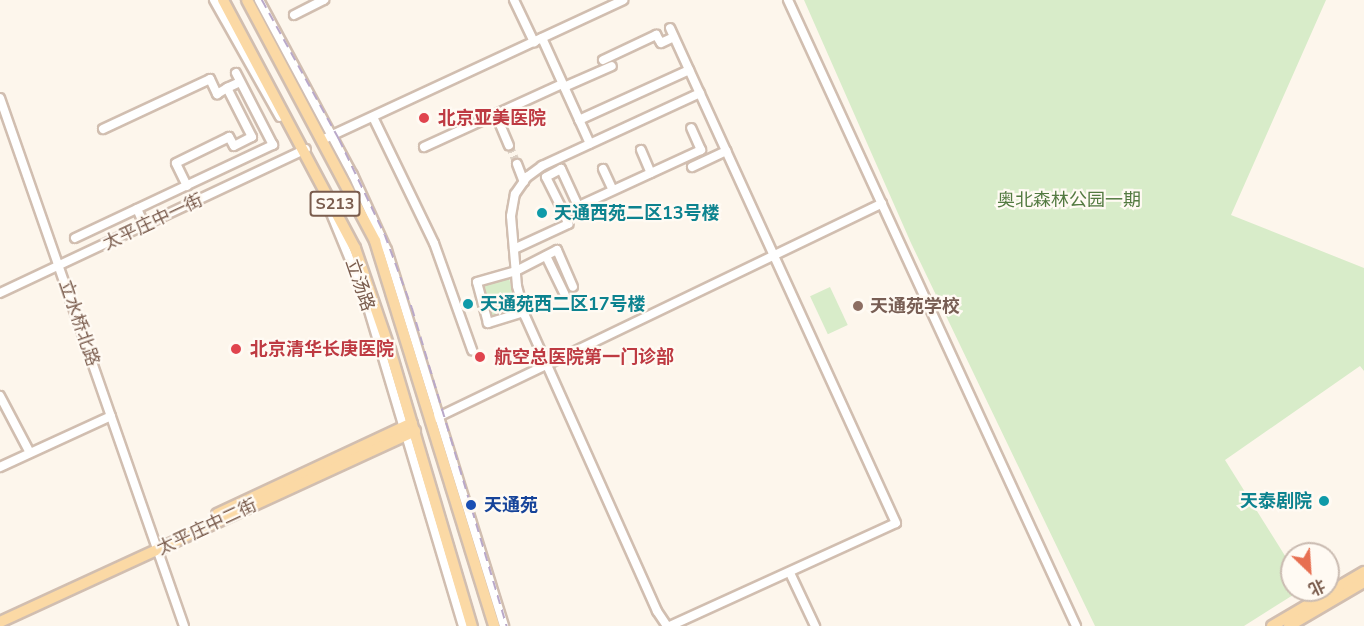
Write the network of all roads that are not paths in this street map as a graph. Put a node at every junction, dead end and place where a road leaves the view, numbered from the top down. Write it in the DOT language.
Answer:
graph roads {
  1 [pos="214,0"];
  2 [pos="223,0"];
  3 [pos="247,0"];
  4 [pos="259,0"];
  5 [pos="324,0"];
  6 [pos="514,0"];
  7 [pos="623,0"];
  8 [pos="788,0"];
  9 [pos="294,15"];
  10 [pos="538,40"];
  11 [pos="603,60"];
  12 [pos="612,66"];
  13 [pos="689,70"];
  14 [pos="236,73"];
  15 [pos="240,82"];
  16 [pos="563,85"];
  17 [pos="227,88"];
  18 [pos="700,93"];
  19 [pos="0,98"];
  20 [pos="496,115"];
  21 [pos="373,117"];
  22 [pos="579,120"];
  23 [pos="690,128"];
  24 [pos="103,129"];
  25 [pos="266,131"];
  26 [pos="252,137"];
  27 [pos="328,138"];
  28 [pos="590,144"];
  29 [pos="509,145"];
  30 [pos="424,147"];
  31 [pos="641,150"];
  32 [pos="302,151"];
  33 [pos="727,151"];
  34 [pos="517,164"];
  35 [pos="692,167"];
  36 [pos="603,170"];
  37 [pos="651,173"];
  38 [pos="524,182"];
  39 [pos="187,186"];
  40 [pos="613,190"];
  41 [pos="882,203"];
  42 [pos="578,206"];
  43 [pos="136,209"];
  44 [pos="564,213"];
  45 [pos="145,226"];
  46 [pos="75,238"];
  47 [pos="514,249"];
  48 [pos="774,255"];
  49 [pos="546,256"];
  50 [pos="59,266"];
  51 [pos="516,271"];
  52 [pos="573,287"];
  53 [pos="0,293"];
  54 [pos="565,296"];
  55 [pos="524,312"];
  56 [pos="472,350"];
  57 [pos="545,365"];
  58 [pos="0,396"];
  59 [pos="111,416"];
  60 [pos="435,418"];
  61 [pos="410,429"];
  62 [pos="30,453"];
  63 [pos="0,467"];
  64 [pos="156,546"];
  65 [pos="1364,572"];
  66 [pos="790,573"];
  67 [pos="1364,582"];
  68 [pos="0,615"];
  69 [pos="0,622"];
  70 [pos="184,626"];
  71 [pos="463,626"];
  72 [pos="472,626"];
  73 [pos="494,626"];
  74 [pos="504,626"];
  75 [pos="669,626"];
  76 [pos="815,626"];
  77 [pos="1076,626"];
  78 [pos="1272,626"];
  79 [pos="1289,626"];
  1 -- 32 [label="street, 立汤路 / S213"];
  2 -- 32 [label="main road, 立汤路 / S213"];
  3 -- 27 [label="main road, 立汤路 / S213"];
  4 -- 27 [label="street, 立汤路 / S213"];
  5 -- 9 [label="street"];
  6 -- 10 [label="street"];
  7 -- 10 [label="street"];
  8 -- 41 [label="street"];
  10 -- 16 [label="street"];
  10 -- 21 [label="street"];
  11 -- 13 [label="street"];
  12 -- 16 [label="street"];
  13 -- 18 [label="street"];
  13 -- 22 [label="street"];
  14 -- 15 [label="street"];
  15 -- 17 [label="street"];
  15 -- 25 [label="street"];
  16 -- 20 [label="street"];
  16 -- 22 [label="street"];
  17 -- 24 [label="street"];
  17 -- 26 [label="street"];
  18 -- 28 [label="street"];
  18 -- 33 [label="street"];
  19 -- 50 [label="street, 立水桥北路"];
  20 -- 29 [label="street"];
  20 -- 30 [label="street"];
  21 -- 27 [label="street"];
  21 -- 56 [label="street"];
  22 -- 28 [label="street"];
  23 -- 37 [label="street"];
  25 -- 26 [label="street"];
  25 -- 39 [label="street"];
  26 -- 39 [label="street"];
  27 -- 60 [label="main road, 立汤路 / S213"];
  28 -- 38 [label="street"];
  31 -- 37 [label="street"];
  32 -- 45 [label="street, 太平庄中一街"];
  32 -- 61 [label="main road, 立汤路 / S213"];
  33 -- 35 [label="street"];
  33 -- 48 [label="street"];
  34 -- 38 [label="street"];
  36 -- 40 [label="street"];
  37 -- 40 [label="street"];
  38 -- 47 [label="street"];
  39 -- 43 [label="street"];
  40 -- 42 [label="street"];
  41 -- 48 [label="street"];
  41 -- 77 [label="street"];
  42 -- 44 [label="street"];
  42 -- 44 [label="street"];
  43 -- 45 [label="street"];
  43 -- 46 [label="street"];
  44 -- 47 [label="street"];
  45 -- 50 [label="street, 太平庄中一街"];
  47 -- 51 [label="street"];
  48 -- 57 [label="street"];
  48 -- 66 [label="street"];
  49 -- 51 [label="street"];
  49 -- 52 [label="street"];
  49 -- 54 [label="street"];
  50 -- 53 [label="street, 太平庄中一街"];
  50 -- 59 [label="street, 立水桥北路"];
  51 -- 55 [label="street"];
  51 -- 55 [label="street"];
  55 -- 57 [label="street"];
  57 -- 60 [label="street"];
  57 -- 75 [label="street"];
  58 -- 62 [label="street"];
  59 -- 62 [label="street"];
  59 -- 64 [label="street, 立水桥北路"];
  60 -- 73 [label="main road, 立汤路 / S213"];
  60 -- 74 [label="street, 立汤路 / S213"];
  61 -- 64 [label="main road, 太平庄中二街"];
  61 -- 71 [label="street, 立汤路 / S213"];
  61 -- 72 [label="main road, 立汤路 / S213"];
  62 -- 63 [label="street"];
  64 -- 68 [label="main road, 太平庄中二街"];
  64 -- 69 [label="main road, 太平庄中二街"];
  64 -- 70 [label="street, 立水桥北路"];
  65 -- 78 [label="main road"];
  66 -- 75 [label="street"];
  66 -- 76 [label="street"];
  67 -- 79 [label="main road"];
}
